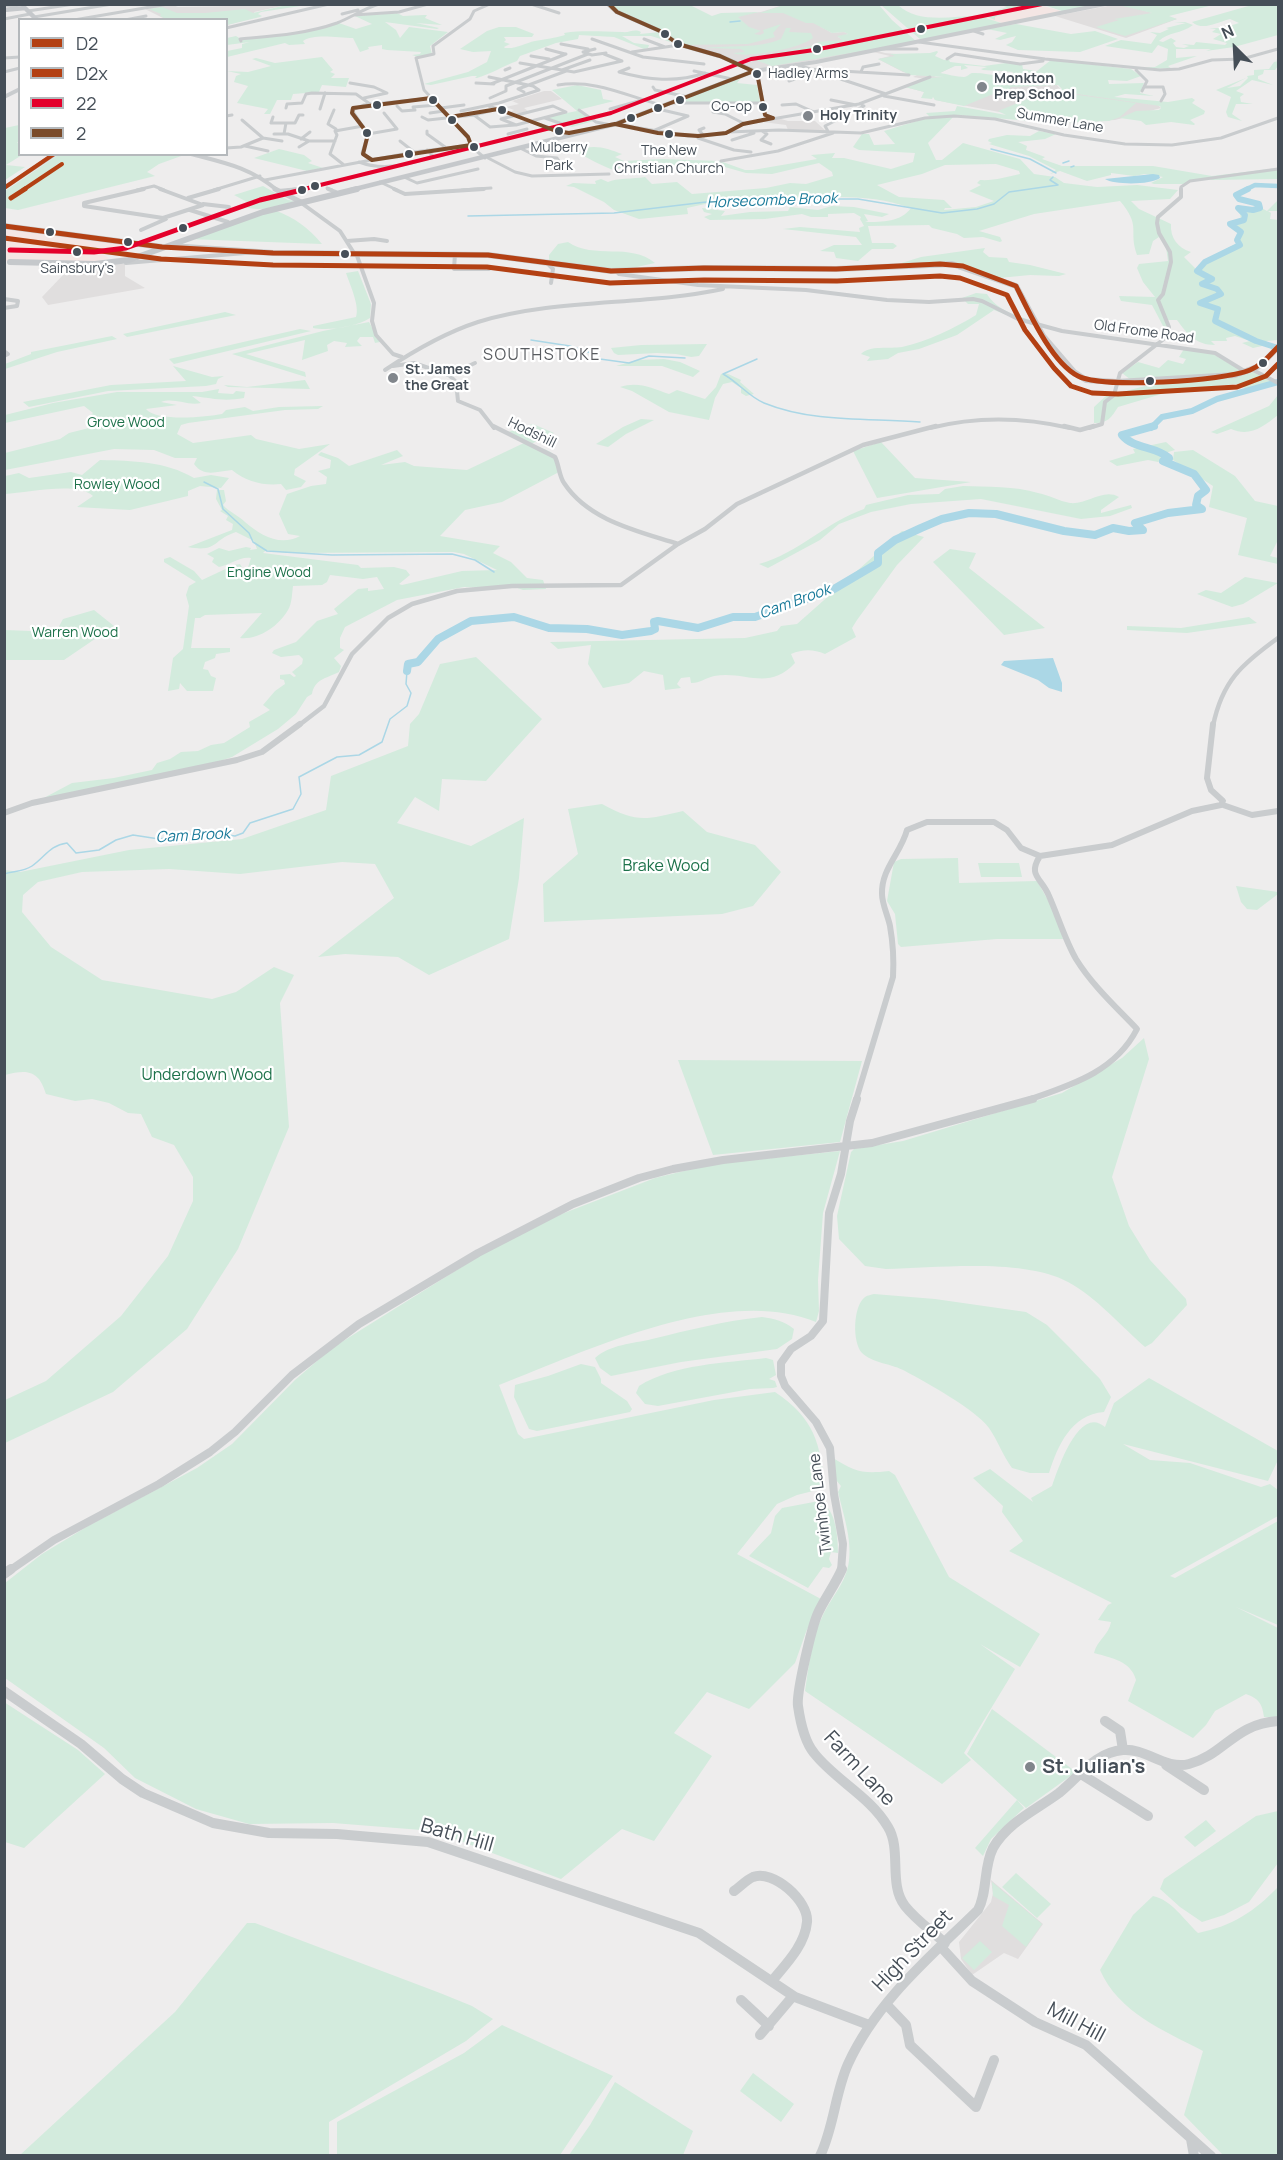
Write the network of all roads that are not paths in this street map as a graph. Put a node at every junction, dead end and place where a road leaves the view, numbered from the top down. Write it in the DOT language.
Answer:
graph roads {
  1 [pos="41,4"];
  2 [pos="74,4"];
  3 [pos="112,4"];
  4 [pos="168,4"];
  5 [pos="329,4"];
  6 [pos="379,4"];
  7 [pos="428,4"];
  8 [pos="490,4"];
  9 [pos="531,4"];
  10 [pos="608,4"];
  11 [pos="1104,4"];
  12 [pos="4,5"];
  13 [pos="101,5"];
  14 [pos="19,8"];
  15 [pos="44,9"];
  16 [pos="4,10"];
  17 [pos="29,10"];
  18 [pos="359,10"];
  19 [pos="112,13"];
  20 [pos="559,13"];
  21 [pos="342,14"];
  22 [pos="354,15"];
  23 [pos="146,16"];
  24 [pos="85,18"];
  25 [pos="121,18"];
  26 [pos="135,18"];
  27 [pos="5,20"];
  28 [pos="228,28"];
  29 [pos="289,30"];
  30 [pos="974,31"];
  31 [pos="983,34"];
  32 [pos="273,36"];
  33 [pos="592,39"];
  34 [pos="646,40"];
  35 [pos="241,41"];
  36 [pos="919,42"];
  37 [pos="561,44"];
  38 [pos="679,45"];
  39 [pos="665,47"];
  40 [pos="546,49"];
  41 [pos="588,49"];
  42 [pos="595,49"];
  43 [pos="880,49"];
  44 [pos="1278,49"];
  45 [pos="917,50"];
  46 [pos="632,52"];
  47 [pos="566,54"];
  48 [pos="588,54"];
  49 [pos="531,56"];
  50 [pos="578,57"];
  51 [pos="550,59"];
  52 [pos="657,59"];
  53 [pos="947,59"];
  54 [pos="1045,59"];
  55 [pos="590,60"];
  56 [pos="997,61"];
  57 [pos="562,62"];
  58 [pos="646,62"];
  59 [pos="520,63"];
  60 [pos="987,63"];
  61 [pos="704,64"];
  62 [pos="879,64"];
  63 [pos="535,65"];
  64 [pos="575,65"];
  65 [pos="605,65"];
  66 [pos="798,65"];
  67 [pos="549,68"];
  68 [pos="629,68"];
  69 [pos="776,68"];
  70 [pos="507,69"];
  71 [pos="808,69"];
  72 [pos="1133,69"];
  73 [pos="564,70"];
  74 [pos="520,71"];
  75 [pos="694,71"];
  76 [pos="754,71"];
  77 [pos="861,72"];
  78 [pos="705,73"];
  79 [pos="661,74"];
  80 [pos="909,75"];
  81 [pos="489,77"];
  82 [pos="930,77"];
  83 [pos="732,79"];
  84 [pos="667,80"];
  85 [pos="789,81"];
  86 [pos="500,82"];
  87 [pos="350,83"];
  88 [pos="476,83"];
  89 [pos="558,85"];
  90 [pos="517,86"];
  91 [pos="12,87"];
  92 [pos="653,87"];
  93 [pos="18,88"];
  94 [pos="334,88"];
  95 [pos="18,89"];
  96 [pos="525,90"];
  97 [pos="324,93"];
  98 [pos="332,93"];
  99 [pos="11,94"];
  100 [pos="18,94"];
  101 [pos="516,94"];
  102 [pos="884,95"];
  103 [pos="4,97"];
  104 [pos="688,97"];
  105 [pos="364,98"];
  106 [pos="431,98"];
  107 [pos="490,98"];
  108 [pos="642,100"];
  109 [pos="831,100"];
  110 [pos="1161,101"];
  111 [pos="307,103"];
  112 [pos="763,103"];
  113 [pos="302,104"];
  114 [pos="370,104"];
  115 [pos="672,104"];
  116 [pos="858,104"];
  117 [pos="464,105"];
  118 [pos="489,105"];
  119 [pos="782,105"];
  120 [pos="934,105"];
  121 [pos="397,106"];
  122 [pos="665,106"];
  123 [pos="482,107"];
  124 [pos="286,108"];
  125 [pos="441,108"];
  126 [pos="320,109"];
  127 [pos="498,109"];
  128 [pos="610,109"];
  129 [pos="657,109"];
  130 [pos="334,110"];
  131 [pos="579,110"];
  132 [pos="461,111"];
  133 [pos="492,111"];
  134 [pos="384,112"];
  135 [pos="430,112"];
  136 [pos="506,112"];
  137 [pos="529,112"];
  138 [pos="713,112"];
  139 [pos="814,112"];
  140 [pos="726,114"];
  141 [pos="232,115"];
  142 [pos="303,115"];
  143 [pos="474,115"];
  144 [pos="514,115"];
  145 [pos="228,116"];
  146 [pos="273,117"];
  147 [pos="450,117"];
  148 [pos="544,117"];
  149 [pos="773,118"];
  150 [pos="1278,118"];
  151 [pos="425,119"];
  152 [pos="242,120"];
  153 [pos="715,120"];
  154 [pos="530,121"];
  155 [pos="286,123"];
  156 [pos="745,124"];
  157 [pos="515,125"];
  158 [pos="613,125"];
  159 [pos="363,126"];
  160 [pos="498,126"];
  161 [pos="336,129"];
  162 [pos="551,129"];
  163 [pos="704,129"];
  164 [pos="428,131"];
  165 [pos="762,131"];
  166 [pos="310,132"];
  167 [pos="650,132"];
  168 [pos="729,132"];
  169 [pos="752,132"];
  170 [pos="831,133"];
  171 [pos="274,134"];
  172 [pos="284,134"];
  173 [pos="368,134"];
  174 [pos="565,134"];
  175 [pos="693,136"];
  176 [pos="705,136"];
  177 [pos="263,138"];
  178 [pos="301,139"];
  179 [pos="552,140"];
  180 [pos="732,140"];
  181 [pos="282,141"];
  182 [pos="309,141"];
  183 [pos="335,141"];
  184 [pos="400,141"];
  185 [pos="771,144"];
  186 [pos="471,145"];
  187 [pos="245,146"];
  188 [pos="299,147"];
  189 [pos="445,147"];
  190 [pos="228,148"];
  191 [pos="520,148"];
  192 [pos="427,150"];
  193 [pos="567,151"];
  194 [pos="268,152"];
  195 [pos="414,152"];
  196 [pos="751,152"];
  197 [pos="50,156"];
  198 [pos="200,156"];
  199 [pos="486,158"];
  200 [pos="372,160"];
  201 [pos="723,161"];
  202 [pos="359,162"];
  203 [pos="344,165"];
  204 [pos="478,169"];
  205 [pos="559,169"];
  206 [pos="1278,169"];
  207 [pos="609,174"];
  208 [pos="260,176"];
  209 [pos="404,177"];
  210 [pos="265,180"];
  211 [pos="380,182"];
  212 [pos="4,186"];
  213 [pos="304,188"];
  214 [pos="491,188"];
  215 [pos="278,191"];
  216 [pos="188,198"];
  217 [pos="300,202"];
  218 [pos="203,204"];
  219 [pos="229,207"];
  220 [pos="190,210"];
  221 [pos="168,218"];
  222 [pos="228,222"];
  223 [pos="6,228"];
  224 [pos="141,230"];
  225 [pos="347,241"];
  226 [pos="387,241"];
  227 [pos="171,246"];
  228 [pos="162,247"];
  229 [pos="257,252"];
  230 [pos="355,253"];
  231 [pos="455,254"];
  232 [pos="550,262"];
  233 [pos="7,263"];
  234 [pos="126,263"];
  235 [pos="489,268"];
  236 [pos="616,271"];
  237 [pos="551,283"];
  238 [pos="725,288"];
  239 [pos="4,299"];
  240 [pos="4,308"];
  241 [pos="1035,324"];
  242 [pos="1156,345"];
  243 [pos="1276,349"];
  244 [pos="4,351"];
  245 [pos="4,356"];
  246 [pos="402,357"];
  247 [pos="475,363"];
  248 [pos="393,366"];
  249 [pos="385,370"];
  250 [pos="1252,371"];
  251 [pos="449,375"];
  252 [pos="1117,382"];
  253 [pos="1278,383"];
  254 [pos="678,544"];
  255 [pos="1278,638"];
  256 [pos="1223,805"];
  257 [pos="1278,811"];
  258 [pos="4,813"];
  259 [pos="1040,856"];
  260 [pos="844,1146"];
  261 [pos="4,1574"];
  262 [pos="810,1635"];
  263 [pos="4,1691"];
  264 [pos="1105,1720"];
  265 [pos="1278,1721"];
  266 [pos="1124,1750"];
  267 [pos="1165,1763"];
  268 [pos="1081,1774"];
  269 [pos="1204,1790"];
  270 [pos="1148,1816"];
  271 [pos="734,1891"];
  272 [pos="943,1945"];
  273 [pos="772,1982"];
  274 [pos="793,1996"];
  275 [pos="741,2000"];
  276 [pos="886,2004"];
  277 [pos="869,2025"];
  278 [pos="769,2026"];
  279 [pos="760,2035"];
  280 [pos="994,2060"];
  281 [pos="1190,2137"];
  282 [pos="820,2156"];
  283 [pos="1194,2156"];
  284 [pos="1211,2156"];
  1 -- 15 [label="street"];
  2 -- 15 [label="street"];
  3 -- 13 [label="street"];
  4 -- 19 [label="street"];
  5 -- 28 [label="street"];
  6 -- 18 [label="street"];
  7 -- 22 [label="street"];
  8 -- 106 [label="street"];
  9 -- 20 [label="street"];
  10 -- 38 [label="main road"];
  11 -- 30 [label="street"];
  12 -- 14 [label="street"];
  13 -- 17 [label="street"];
  13 -- 19 [label="street"];
  14 -- 16 [label="main road"];
  14 -- 17 [label="main road"];
  15 -- 17 [label="street"];
  17 -- 27 [label="street"];
  18 -- 21 [label="street"];
  18 -- 22 [label="street"];
  19 -- 24 [label="street"];
  19 -- 25 [label="street"];
  22 -- 32 [label="street"];
  23 -- 26 [label="street"];
  29 -- 32 [label="street"];
  30 -- 31 [label="street"];
  30 -- 36 [label="street"];
  32 -- 35 [label="street"];
  33 -- 46 [label="street"];
  34 -- 39 [label="street"];
  36 -- 43 [label="street"];
  36 -- 54 [label="street"];
  37 -- 41 [label="street"];
  38 -- 39 [label="street"];
  38 -- 76 [label="main road"];
  39 -- 46 [label="street"];
  40 -- 47 [label="street"];
  41 -- 42 [label="street"];
  41 -- 48 [label="street"];
  43 -- 45 [label="street"];
  43 -- 66 [label="street"];
  44 -- 72 [label="street"];
  46 -- 52 [label="street"];
  47 -- 50 [label="street"];
  47 -- 51 [label="street"];
  48 -- 50 [label="street"];
  48 -- 65 [label="street"];
  49 -- 51 [label="street"];
  50 -- 55 [label="street"];
  50 -- 57 [label="street"];
  51 -- 57 [label="street"];
  51 -- 63 [label="street"];
  52 -- 58 [label="street"];
  52 -- 61 [label="street"];
  53 -- 56 [label="street"];
  54 -- 56 [label="street"];
  54 -- 72 [label="street"];
  55 -- 64 [label="street"];
  55 -- 65 [label="street"];
  56 -- 60 [label="street"];
  57 -- 64 [label="street"];
  57 -- 67 [label="street"];
  59 -- 63 [label="street"];
  62 -- 77 [label="street"];
  63 -- 67 [label="street"];
  63 -- 74 [label="street"];
  64 -- 73 [label="street"];
  65 -- 73 [label="street"];
  66 -- 69 [label="street"];
  66 -- 71 [label="street"];
  67 -- 73 [label="street"];
  67 -- 90 [label="street"];
  68 -- 84 [label="street"];
  69 -- 76 [label="street"];
  69 -- 85 [label="street"];
  70 -- 74 [label="street"];
  71 -- 77 [label="street"];
  71 -- 102 [label="street"];
  72 -- 110 [label="street"];
  73 -- 96 [label="street"];
  74 -- 86 [label="street"];
  75 -- 78 [label="street"];
  76 -- 83 [label="main road"];
  76 -- 112 [label="street"];
  77 -- 80 [label="street"];
  78 -- 83 [label="street"];
  78 -- 84 [label="street"];
  79 -- 84 [label="street"];
  81 -- 86 [label="street"];
  82 -- 102 [label="street"];
  83 -- 104 [label="main road"];
  86 -- 88 [label="street"];
  86 -- 90 [label="street"];
  87 -- 105 [label="street"];
  89 -- 108 [label="street"];
  90 -- 96 [label="street"];
  90 -- 96 [label="street"];
  90 -- 107 [label="street"];
  91 -- 93 [label="street"];
  92 -- 104 [label="street"];
  94 -- 98 [label="street"];
  95 -- 99 [label="street"];
  96 -- 101 [label="street"];
  96 -- 118 [label="street"];
  97 -- 98 [label="street"];
  97 -- 113 [label="street"];
  97 -- 126 [label="street"];
  98 -- 105 [label="street"];
  99 -- 100 [label="street"];
  99 -- 103 [label="street"];
  102 -- 116 [label="street"];
  102 -- 120 [label="street"];
  104 -- 115 [label="main road"];
  105 -- 114 [label="street"];
  106 -- 114 [label="street"];
  106 -- 125 [label="street"];
  108 -- 122 [label="street"];
  108 -- 128 [label="street"];
  109 -- 116 [label="street"];
  111 -- 113 [label="street"];
  112 -- 115 [label="street"];
  112 -- 149 [label="street"];
  113 -- 124 [label="street"];
  114 -- 159 [label="street"];
  115 -- 122 [label="main road"];
  116 -- 139 [label="street"];
  116 -- 170 [label="street"];
  117 -- 125 [label="street"];
  118 -- 123 [label="street"];
  118 -- 127 [label="street"];
  119 -- 139 [label="street"];
  121 -- 125 [label="street"];
  122 -- 129 [label="main road"];
  123 -- 132 [label="street"];
  123 -- 133 [label="street"];
  125 -- 135 [label="street"];
  125 -- 147 [label="street"];
  127 -- 133 [label="street"];
  127 -- 136 [label="street"];
  129 -- 158 [label="main road"];
  129 -- 167 [label="street"];
  130 -- 161 [label="street"];
  131 -- 158 [label="street"];
  133 -- 136 [label="street"];
  133 -- 143 [label="street"];
  134 -- 173 [label="street"];
  136 -- 144 [label="street"];
  137 -- 144 [label="street"];
  137 -- 148 [label="street"];
  137 -- 148 [label="street"];
  138 -- 140 [label="street"];
  139 -- 149 [label="street"];
  140 -- 153 [label="street"];
  140 -- 156 [label="street"];
  141 -- 145 [label="street"];
  142 -- 155 [label="street"];
  143 -- 147 [label="street"];
  143 -- 160 [label="street"];
  144 -- 154 [label="street"];
  144 -- 157 [label="street"];
  146 -- 155 [label="street"];
  147 -- 151 [label="street"];
  147 -- 186 [label="street"];
  148 -- 154 [label="street"];
  148 -- 162 [label="street"];
  149 -- 156 [label="street"];
  150 -- 170 [label="street, Summer Lane"];
  152 -- 177 [label="street"];
  154 -- 157 [label="street"];
  154 -- 162 [label="street"];
  155 -- 172 [label="street"];
  156 -- 168 [label="street"];
  157 -- 160 [label="street"];
  157 -- 160 [label="street"];
  158 -- 167 [label="street"];
  158 -- 174 [label="main road"];
  159 -- 161 [label="street"];
  159 -- 173 [label="street"];
  161 -- 183 [label="street"];
  162 -- 174 [label="street"];
  163 -- 176 [label="street"];
  164 -- 189 [label="street"];
  165 -- 169 [label="street, Summer Lane"];
  165 -- 170 [label="street, Summer Lane"];
  165 -- 185 [label="street"];
  166 -- 178 [label="street"];
  167 -- 175 [label="street"];
  168 -- 169 [label="street, Summer Lane"];
  168 -- 176 [label="street"];
  169 -- 180 [label="street"];
  170 -- 201 [label="street"];
  171 -- 172 [label="street"];
  172 -- 178 [label="street"];
  173 -- 200 [label="street"];
  174 -- 179 [label="main road"];
  175 -- 176 [label="street"];
  175 -- 196 [label="street"];
  177 -- 181 [label="street"];
  177 -- 187 [label="street"];
  178 -- 182 [label="street"];
  179 -- 191 [label="main road"];
  179 -- 193 [label="street"];
  182 -- 183 [label="street"];
  182 -- 188 [label="street"];
  183 -- 203 [label="street"];
  184 -- 195 [label="street"];
  186 -- 189 [label="street"];
  186 -- 199 [label="street"];
  187 -- 190 [label="street"];
  187 -- 194 [label="street"];
  189 -- 192 [label="street"];
  191 -- 199 [label="main road"];
  191 -- 205 [label="street"];
  192 -- 195 [label="street"];
  192 -- 202 [label="street"];
  195 -- 200 [label="street"];
  197 -- 212 [label="main road"];
  198 -- 208 [label="street"];
  199 -- 207 [label="street"];
  199 -- 209 [label="main road"];
  200 -- 202 [label="street"];
  202 -- 203 [label="street"];
  203 -- 210 [label="street"];
  204 -- 209 [label="street"];
  206 -- 242 [label="street"];
  208 -- 210 [label="street"];
  208 -- 216 [label="street"];
  209 -- 211 [label="main road"];
  210 -- 215 [label="street"];
  211 -- 214 [label="street"];
  211 -- 217 [label="main road"];
  213 -- 215 [label="street"];
  215 -- 217 [label="street"];
  216 -- 218 [label="street"];
  216 -- 221 [label="street"];
  217 -- 222 [label="main road"];
  217 -- 225 [label="street"];
  218 -- 219 [label="street"];
  218 -- 220 [label="street"];
  220 -- 221 [label="street"];
  220 -- 222 [label="street"];
  221 -- 224 [label="street"];
  222 -- 227 [label="main road"];
  223 -- 228 [label="main road"];
  225 -- 226 [label="street"];
  225 -- 230 [label="street"];
  227 -- 228 [label="main road"];
  227 -- 229 [label="main road"];
  228 -- 233 [label="main road"];
  229 -- 230 [label="main road"];
  229 -- 234 [label="street"];
  230 -- 231 [label="main road"];
  230 -- 246 [label="street"];
  231 -- 232 [label="main road"];
  231 -- 235 [label="street"];
  232 -- 236 [label="main road"];
  232 -- 237 [label="street"];
  236 -- 238 [label="street"];
  236 -- 241 [label="main road"];
  238 -- 241 [label="street, Old Frome Road"];
  238 -- 246 [label="street"];
  239 -- 240 [label="street"];
  241 -- 242 [label="street, Old Frome Road"];
  241 -- 252 [label="main road"];
  242 -- 250 [label="street, Old Frome Road"];
  242 -- 252 [label="street"];
  243 -- 250 [label="main road"];
  244 -- 245 [label="street"];
  246 -- 248 [label="street"];
  247 -- 251 [label="street"];
  248 -- 249 [label="street"];
  248 -- 251 [label="street"];
  250 -- 252 [label="main road"];
  250 -- 253 [label="street, Old Frome Road"];
  251 -- 254 [label="street, Hodshill"];
  252 -- 254 [label="street"];
  254 -- 258 [label="street"];
  255 -- 256 [label="street"];
  256 -- 257 [label="street"];
  256 -- 259 [label="street"];
  259 -- 260 [label="street"];
  259 -- 260 [label="street"];
  260 -- 261 [label="street"];
  260 -- 262 [label="street, Twinhoe Lane"];
  262 -- 272 [label="street, Farm Lane"];
  263 -- 273 [label="street, Bath Hill"];
  264 -- 266 [label="street"];
  265 -- 267 [label="street"];
  266 -- 267 [label="street"];
  266 -- 268 [label="street, High Street"];
  267 -- 269 [label="street"];
  268 -- 270 [label="street"];
  268 -- 272 [label="street, High Street"];
  271 -- 273 [label="street"];
  272 -- 276 [label="street, High Street"];
  272 -- 281 [label="street, Mill Hill"];
  273 -- 274 [label="street, Bath Hill"];
  274 -- 277 [label="street, Bath Hill"];
  274 -- 278 [label="street"];
  275 -- 278 [label="street"];
  276 -- 277 [label="street, High Street"];
  276 -- 280 [label="street"];
  277 -- 282 [label="street, High Street"];
  278 -- 279 [label="street"];
  281 -- 283 [label="street"];
  281 -- 284 [label="street, Mill Hill"];
}
